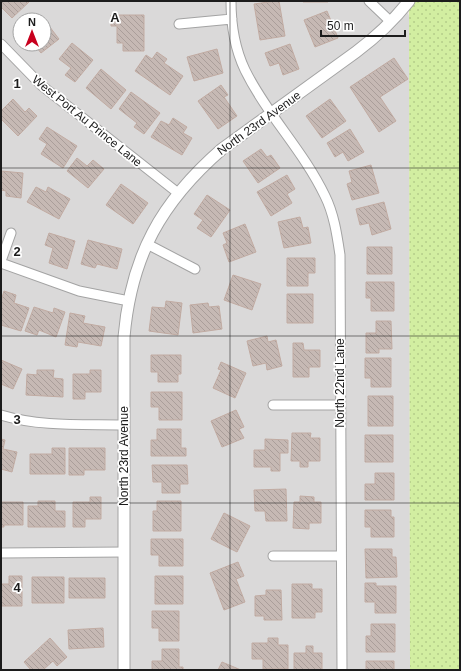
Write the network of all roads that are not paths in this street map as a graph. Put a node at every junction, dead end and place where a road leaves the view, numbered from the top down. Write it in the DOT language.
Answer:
graph roads {
  1 [pos="231,1"];
  2 [pos="369,1"];
  3 [pos="409,1"];
  4 [pos="232,19"];
  5 [pos="391,22"];
  6 [pos="179,24"];
  7 [pos="1,44"];
  8 [pos="272,113"];
  9 [pos="178,193"];
  10 [pos="11,233"];
  11 [pos="147,244"];
  12 [pos="1,262"];
  13 [pos="195,269"];
  14 [pos="129,301"];
  15 [pos="273,405"];
  16 [pos="340,405"];
  17 [pos="1,415"];
  18 [pos="124,425"];
  19 [pos="124,552"];
  20 [pos="1,553"];
  21 [pos="273,556"];
  22 [pos="341,556"];
  23 [pos="124,670"];
  24 [pos="342,670"];
  1 -- 4 [label="street, North 22nd Lane"];
  2 -- 5 [label="street"];
  3 -- 5 [label="street, North 23rd Avenue"];
  4 -- 6 [label="street"];
  4 -- 8 [label="street, North 22nd Lane"];
  5 -- 8 [label="street, North 23rd Avenue"];
  7 -- 9 [label="street, West Port Au Prince Lane"];
  8 -- 9 [label="street, North 23rd Avenue"];
  8 -- 16 [label="street, North 22nd Lane"];
  9 -- 11 [label="street, North 23rd Avenue"];
  10 -- 12 [label="street"];
  11 -- 13 [label="street"];
  11 -- 14 [label="street, North 23rd Avenue"];
  12 -- 14 [label="street"];
  14 -- 18 [label="street, North 23rd Avenue"];
  15 -- 16 [label="street"];
  16 -- 22 [label="street, North 22nd Lane"];
  17 -- 18 [label="street"];
  18 -- 19 [label="street, North 23rd Avenue"];
  19 -- 20 [label="street"];
  19 -- 23 [label="street, North 23rd Avenue"];
  21 -- 22 [label="street"];
  22 -- 24 [label="street, North 22nd Lane"];
}
